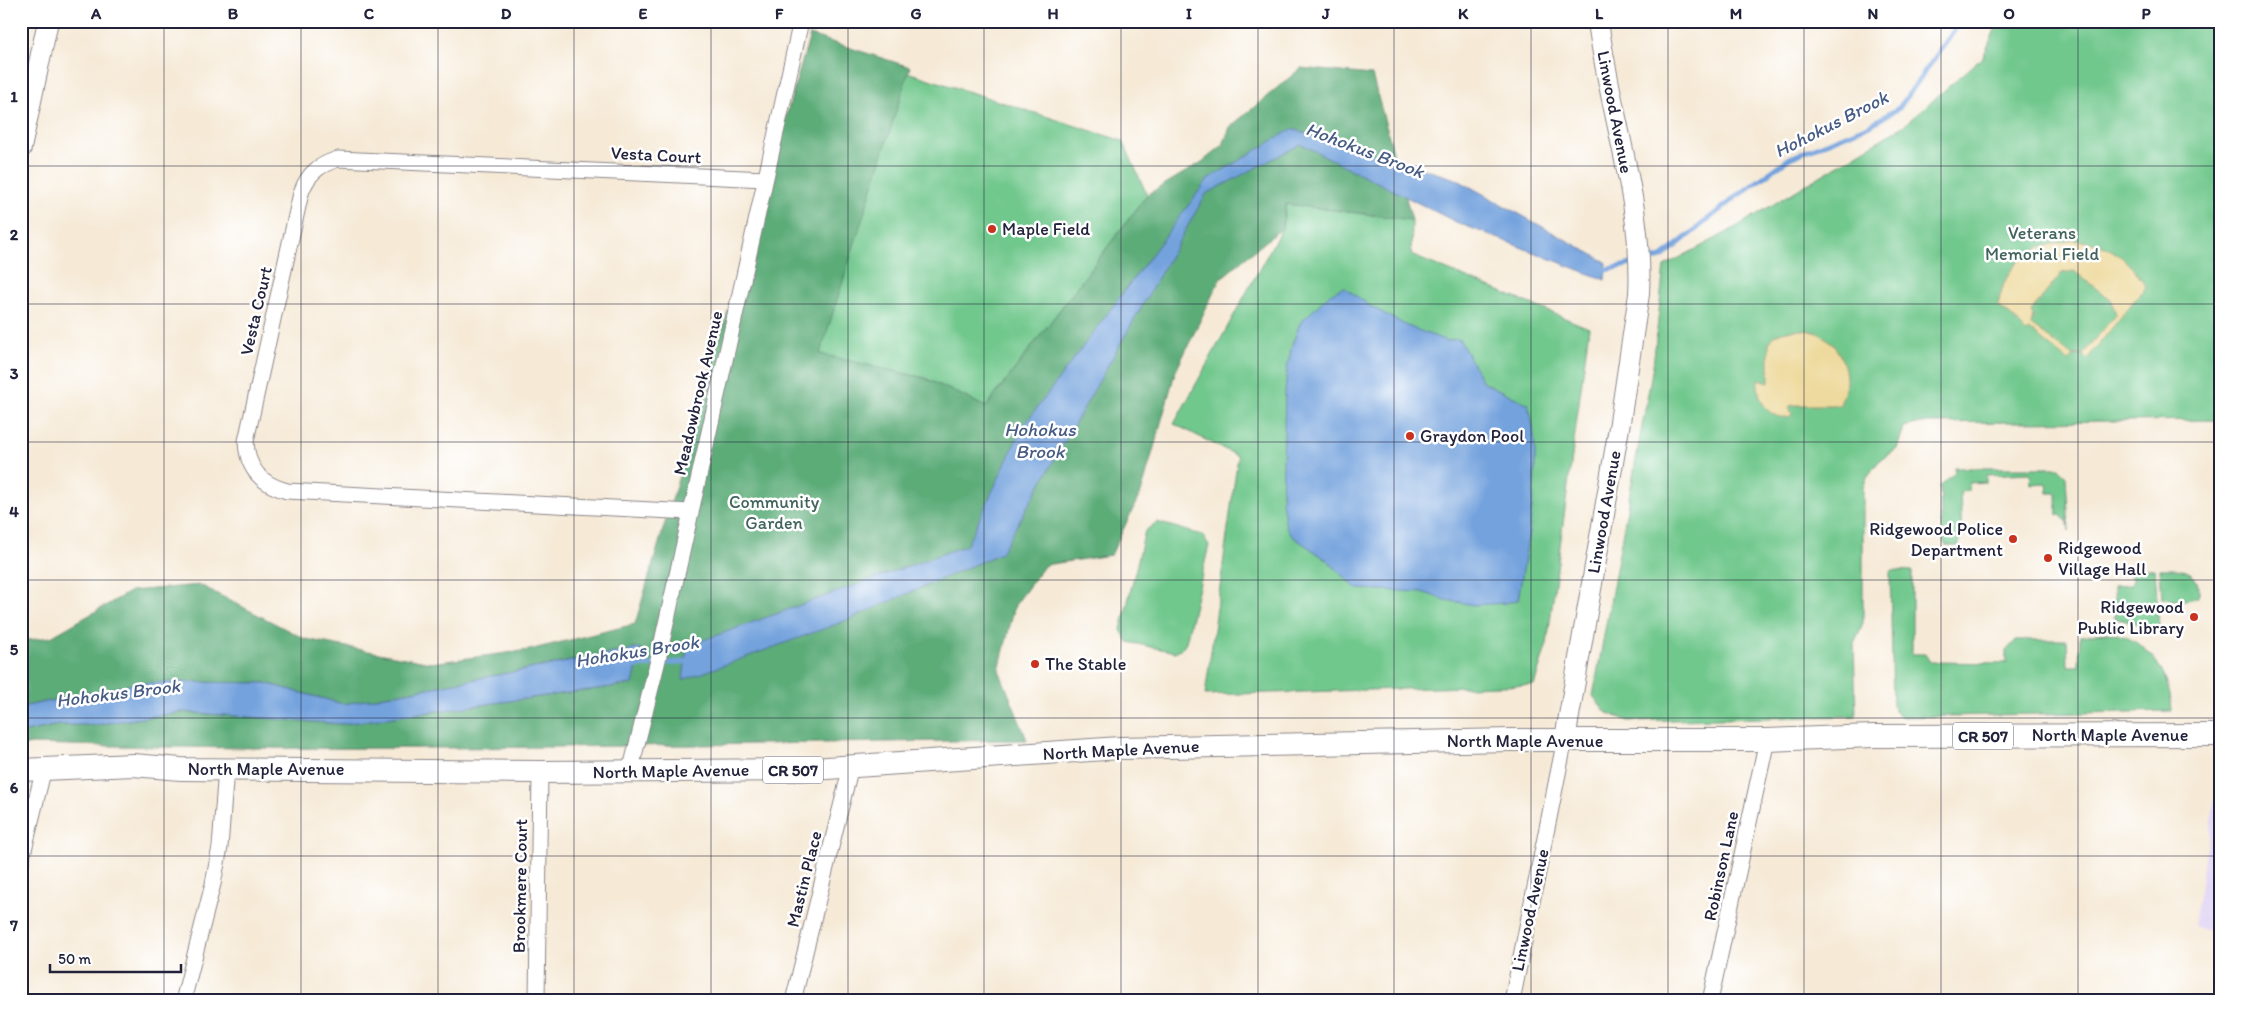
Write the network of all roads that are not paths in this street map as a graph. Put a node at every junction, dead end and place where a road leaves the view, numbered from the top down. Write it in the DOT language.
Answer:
graph roads {
  1 [pos="48,21"];
  2 [pos="801,21"];
  3 [pos="1598,21"];
  4 [pos="26,103"];
  5 [pos="21,148"];
  6 [pos="766,179"];
  7 [pos="691,512"];
  8 [pos="2221,735"];
  9 [pos="1565,740"];
  10 [pos="1767,740"];
  11 [pos="851,766"];
  12 [pos="44,768"];
  13 [pos="226,769"];
  14 [pos="21,770"];
  15 [pos="540,772"];
  16 [pos="630,772"];
  17 [pos="21,862"];
  18 [pos="1514,1000"];
  19 [pos="183,1001"];
  20 [pos="537,1001"];
  21 [pos="793,1001"];
  22 [pos="1710,1001"];
  1 -- 4 [label="main road"];
  2 -- 6 [label="street, Meadowbrook Avenue"];
  3 -- 9 [label="main road, Linwood Avenue"];
  4 -- 5 [label="main road"];
  6 -- 7 [label="street, Meadowbrook Avenue"];
  6 -- 7 [label="street, Vesta Court"];
  7 -- 16 [label="street, Meadowbrook Avenue"];
  8 -- 10 [label="main road, North Maple Avenue / CR 507"];
  9 -- 10 [label="main road, North Maple Avenue / CR 507"];
  9 -- 11 [label="main road, North Maple Avenue / CR 507"];
  9 -- 18 [label="street, Linwood Avenue"];
  10 -- 22 [label="street, Robinson Lane"];
  11 -- 16 [label="main road, North Maple Avenue / CR 507"];
  11 -- 21 [label="street, Mastin Place"];
  12 -- 13 [label="main road, North Maple Avenue / CR 507"];
  12 -- 14 [label="main road, North Maple Avenue / CR 507"];
  12 -- 17 [label="street"];
  13 -- 15 [label="main road, North Maple Avenue / CR 507"];
  13 -- 19 [label="street"];
  15 -- 16 [label="main road, North Maple Avenue / CR 507"];
  15 -- 20 [label="street, Brookmere Court"];
}
